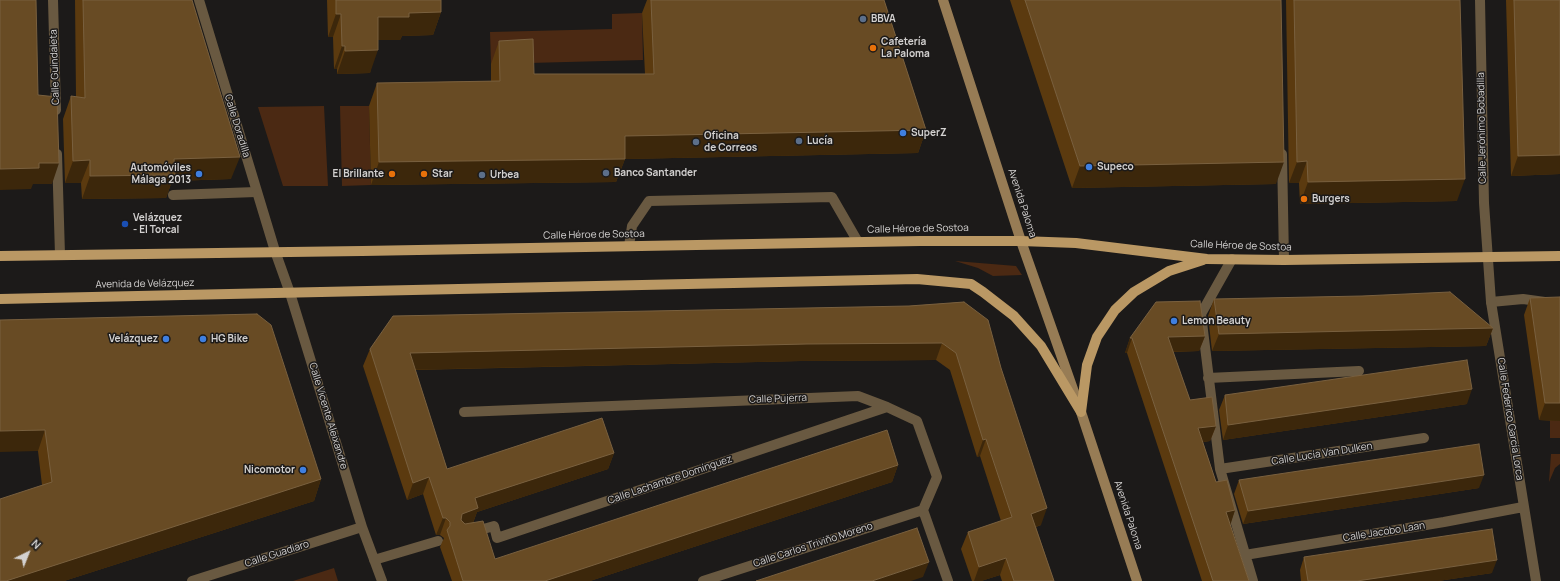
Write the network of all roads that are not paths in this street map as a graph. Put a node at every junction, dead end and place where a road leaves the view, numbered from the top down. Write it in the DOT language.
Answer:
graph roads {
  1 [pos="53,0"];
  2 [pos="199,0"];
  3 [pos="943,0"];
  4 [pos="1480,0"];
  5 [pos="56,123"];
  6 [pos="57,146"];
  7 [pos="1282,148"];
  8 [pos="256,192"];
  9 [pos="173,195"];
  10 [pos="1021,241"];
  11 [pos="858,242"];
  12 [pos="628,246"];
  13 [pos="274,251"];
  14 [pos="60,255"];
  15 [pos="0,256"];
  16 [pos="1560,256"];
  17 [pos="1488,257"];
  18 [pos="1207,258"];
  19 [pos="1232,259"];
  20 [pos="1284,260"];
  21 [pos="290,293"];
  22 [pos="0,299"];
  23 [pos="1491,302"];
  24 [pos="1560,304"];
  25 [pos="1359,371"];
  26 [pos="1208,378"];
  27 [pos="887,407"];
  28 [pos="464,412"];
  29 [pos="1081,412"];
  30 [pos="1424,438"];
  31 [pos="1220,469"];
  32 [pos="1523,508"];
  33 [pos="923,510"];
  34 [pos="362,527"];
  35 [pos="461,535"];
  36 [pos="438,541"];
  37 [pos="1245,555"];
  38 [pos="374,560"];
  39 [pos="192,581"];
  40 [pos="382,581"];
  41 [pos="703,581"];
  42 [pos="948,581"];
  43 [pos="1137,581"];
  44 [pos="1253,581"];
  45 [pos="1536,581"];
  1 -- 5 [label="street, Calle Guindaleta"];
  2 -- 8 [label="street, Calle Doradilla"];
  3 -- 10 [label="main road, Avenida Paloma"];
  4 -- 17 [label="street, Calle Jerónimo Bobadilla"];
  6 -- 14 [label="street"];
  7 -- 20 [label="street"];
  8 -- 9 [label="street"];
  8 -- 13 [label="street, Calle Doradilla"];
  10 -- 11 [label="main road, Calle Héroe de Sostoa"];
  10 -- 18 [label="main road, Calle Héroe de Sostoa"];
  10 -- 29 [label="main road, Avenida Paloma"];
  11 -- 12 [label="main road, Calle Héroe de Sostoa"];
  11 -- 12 [label="street"];
  12 -- 13 [label="main road, Calle Héroe de Sostoa"];
  13 -- 14 [label="main road"];
  13 -- 21 [label="street, Calle Vicente Aleixandre"];
  14 -- 15 [label="main road"];
  16 -- 17 [label="main road, Calle Héroe de Sostoa"];
  17 -- 20 [label="main road, Calle Héroe de Sostoa"];
  17 -- 23 [label="street, Calle Federico García Lorca"];
  18 -- 19 [label="main road, Calle Héroe de Sostoa"];
  18 -- 29 [label="main road, Avenida Paloma"];
  19 -- 20 [label="main road, Calle Héroe de Sostoa"];
  19 -- 26 [label="street"];
  21 -- 22 [label="main road, Avenida de Velázquez"];
  21 -- 29 [label="main road, Avenida Paloma"];
  21 -- 34 [label="street, Calle Vicente Aleixandre"];
  23 -- 24 [label="street"];
  23 -- 32 [label="street, Calle Federico García Lorca"];
  25 -- 26 [label="street"];
  26 -- 31 [label="street"];
  27 -- 28 [label="street, Calle Pujerra"];
  27 -- 33 [label="street, Calle Pujerra"];
  27 -- 35 [label="street, Calle Lachambre Domínguez"];
  29 -- 43 [label="main road, Avenida Paloma"];
  30 -- 31 [label="street, Calle Lucía Van Dulken"];
  31 -- 37 [label="street"];
  32 -- 37 [label="street, Calle Jacobo Laan"];
  32 -- 45 [label="street, Calle Federico García Lorca"];
  33 -- 41 [label="street, Calle Carlos Triviño Moreno"];
  33 -- 42 [label="street"];
  34 -- 38 [label="street, Calle Vicente Aleixandre"];
  34 -- 39 [label="street, Calle Guadiaro"];
  36 -- 38 [label="street"];
  37 -- 44 [label="street"];
  38 -- 40 [label="street, Calle Vicente Aleixandre"];
}
